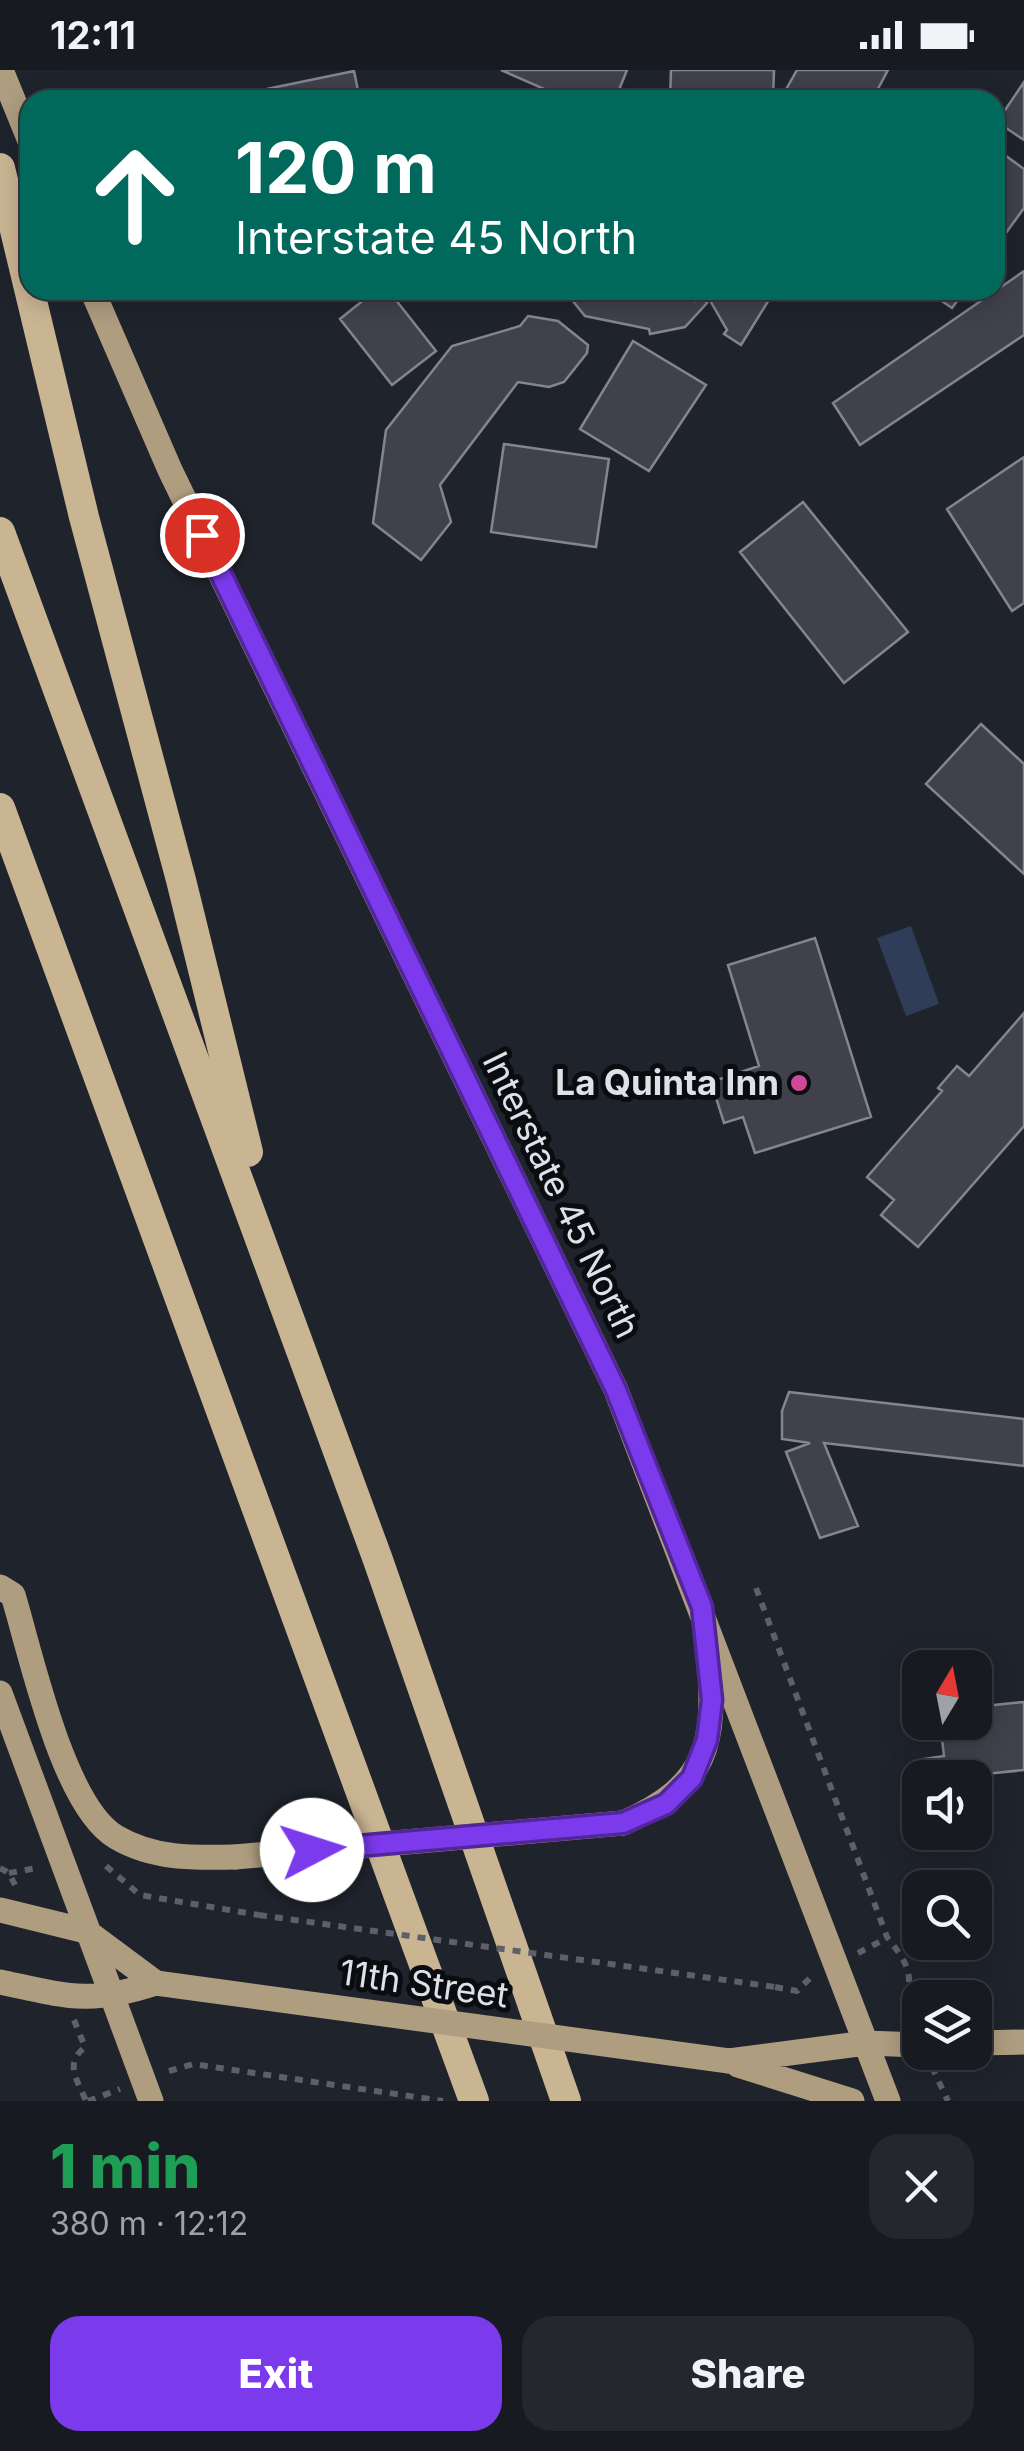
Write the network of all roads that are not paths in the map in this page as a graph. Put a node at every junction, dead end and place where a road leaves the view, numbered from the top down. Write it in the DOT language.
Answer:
graph roads {
  1 [pos="1,70"];
  2 [pos="20,116"];
  3 [pos="0,168"];
  4 [pos="20,251"];
  5 [pos="32,300"];
  6 [pos="96,300"];
  7 [pos="0,532"];
  8 [pos="0,808"];
  9 [pos="378,1560"];
  10 [pos="0,1587"];
  11 [pos="706,1628"];
  12 [pos="0,1692"];
  13 [pos="0,1910"];
  14 [pos="86,1931"];
  15 [pos="0,1982"];
  16 [pos="156,1983"];
  17 [pos="111,1998"];
  18 [pos="902,2037"];
  19 [pos="1024,2042"];
  20 [pos="866,2043"];
  21 [pos="992,2043"];
  22 [pos="728,2062"];
  23 [pos="146,2090"];
  24 [pos="474,2101"];
  25 [pos="566,2101"];
  26 [pos="852,2101"];
  27 [pos="888,2101"];
  1 -- 2 [label="main road"];
  3 -- 4 [label="highway"];
  5 -- 9 [label="highway"];
  6 -- 11 [label="main road, Interstate 45 North"];
  7 -- 9 [label="highway"];
  8 -- 24 [label="highway"];
  9 -- 25 [label="highway"];
  10 -- 11 [label="main road, bridge"];
  11 -- 20 [label="main road, Interstate 45 North"];
  12 -- 14 [label="main road"];
  13 -- 14 [label="main road"];
  14 -- 16 [label="main road"];
  14 -- 17 [label="main road"];
  15 -- 17 [label="main road"];
  16 -- 17 [label="main road, 11th Street"];
  16 -- 22 [label="main road, 11th Street, bridge"];
  17 -- 23 [label="main road"];
  18 -- 20 [label="main road, 11th Street"];
  19 -- 21 [label="main road"];
  20 -- 22 [label="main road, 11th Street"];
  20 -- 27 [label="main road, Interstate 45 North"];
  22 -- 26 [label="main road, 11th Street"];
}
